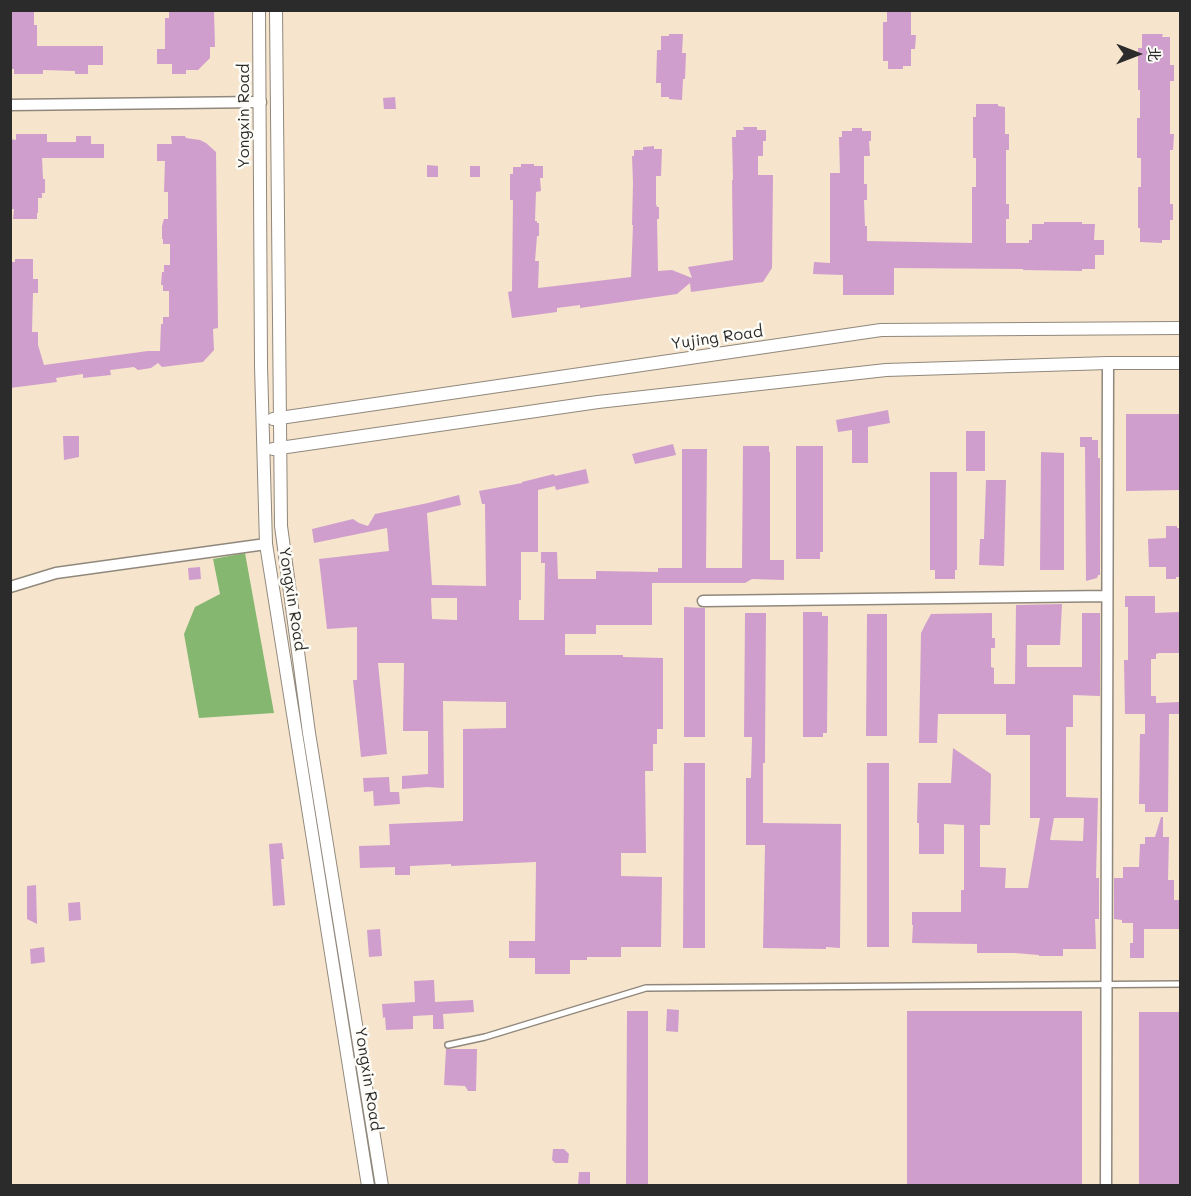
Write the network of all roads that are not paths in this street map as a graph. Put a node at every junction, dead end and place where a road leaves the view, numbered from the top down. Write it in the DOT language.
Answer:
graph roads {
  1 [pos="260,10"];
  2 [pos="276,10"];
  3 [pos="261,102"];
  4 [pos="10,105"];
  5 [pos="1180,328"];
  6 [pos="1108,363"];
  7 [pos="1180,363"];
  8 [pos="280,418"];
  9 [pos="262,421"];
  10 [pos="280,448"];
  11 [pos="263,450"];
  12 [pos="266,544"];
  13 [pos="10,587"];
  14 [pos="1107,596"];
  15 [pos="703,601"];
  16 [pos="1107,984"];
  17 [pos="1180,984"];
  18 [pos="448,1045"];
  19 [pos="368,1185"];
  20 [pos="382,1185"];
  21 [pos="1106,1185"];
  1 -- 3 [label="street, Yongxin Road"];
  2 -- 8 [label="street, Yongxin Road"];
  3 -- 4 [label="street"];
  3 -- 9 [label="street, Yongxin Road"];
  5 -- 8 [label="street, Yujing Road"];
  6 -- 7 [label="street"];
  6 -- 10 [label="street"];
  6 -- 14 [label="street"];
  8 -- 9 [label="street, Yujing Road"];
  8 -- 10 [label="street, Yongxin Road"];
  9 -- 11 [label="street, Yongxin Road"];
  10 -- 11 [label="street"];
  10 -- 20 [label="street, Yongxin Road"];
  11 -- 12 [label="street, Yongxin Road"];
  12 -- 13 [label="street"];
  12 -- 19 [label="street, Yongxin Road"];
  14 -- 15 [label="street"];
  14 -- 16 [label="street"];
  16 -- 17 [label="lane"];
  16 -- 18 [label="lane"];
  16 -- 21 [label="street"];
}
